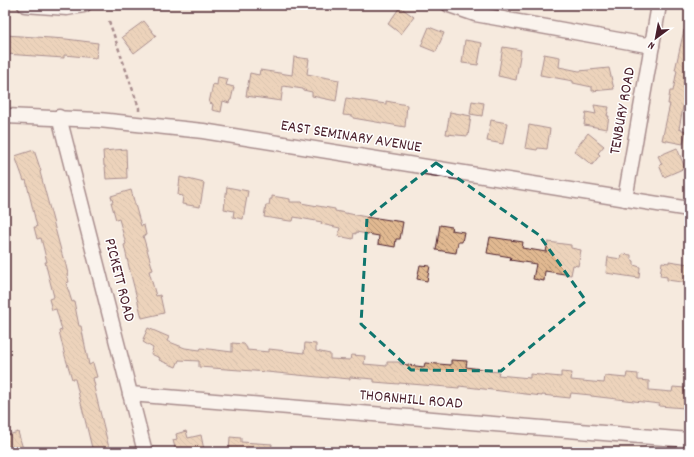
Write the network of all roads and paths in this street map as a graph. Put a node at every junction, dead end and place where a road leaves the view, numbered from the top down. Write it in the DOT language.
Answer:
graph roads {
  1 [pos="25,5"];
  2 [pos="84,5"];
  3 [pos="450,5"];
  4 [pos="659,5"];
  5 [pos="110,20"];
  6 [pos="652,46"];
  7 [pos="139,108"];
  8 [pos="5,116"];
  9 [pos="59,117"];
  10 [pos="624,199"];
  11 [pos="689,209"];
  12 [pos="130,394"];
  13 [pos="689,440"];
  14 [pos="145,452"];
  1 -- 2 [label="street"];
  3 -- 6 [label="street"];
  4 -- 6 [label="street, TENBURY ROAD"];
  5 -- 7 [label="path"];
  6 -- 10 [label="street, TENBURY ROAD"];
  8 -- 9 [label="street, EAST SEMINARY AVENUE"];
  9 -- 10 [label="street, EAST SEMINARY AVENUE"];
  9 -- 12 [label="street, PICKETT ROAD"];
  10 -- 11 [label="street, EAST SEMINARY AVENUE"];
  12 -- 13 [label="street, THORNHILL ROAD"];
  12 -- 14 [label="street, PICKETT ROAD"];
}
